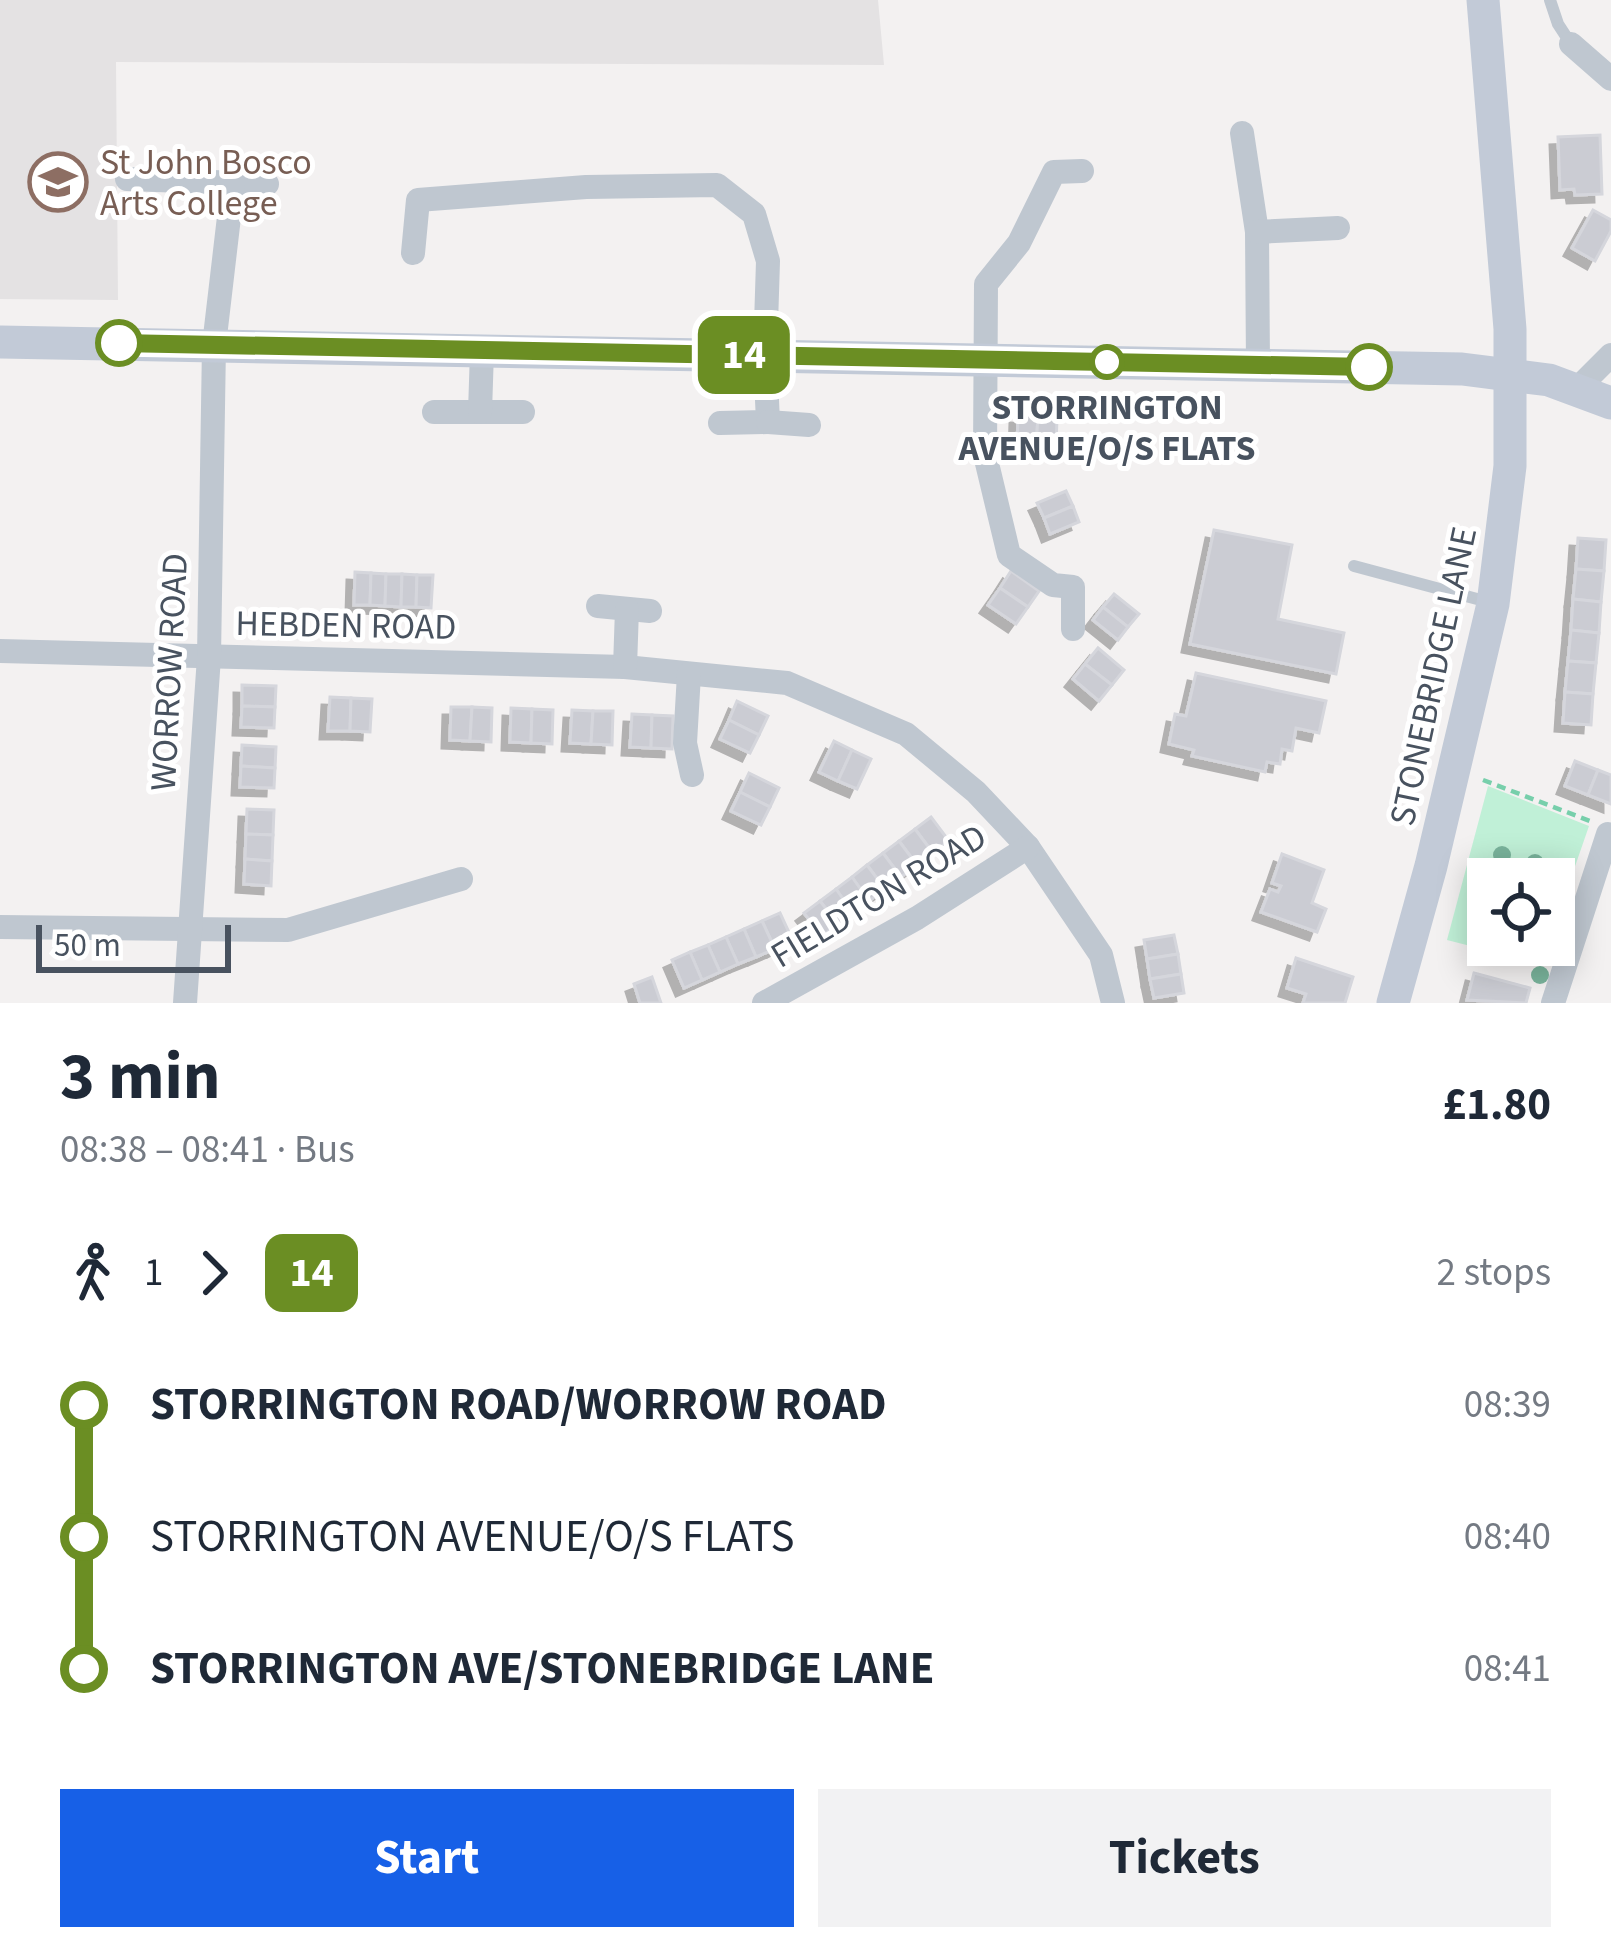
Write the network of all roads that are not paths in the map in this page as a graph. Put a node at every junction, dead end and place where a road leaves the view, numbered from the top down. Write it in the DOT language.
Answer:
graph roads {
  1 [pos="1484,0"];
  2 [pos="1550,0"];
  3 [pos="1571,44"];
  4 [pos="1611,79"];
  5 [pos="1242,133"];
  6 [pos="1082,171"];
  7 [pos="127,179"];
  8 [pos="233,183"];
  9 [pos="267,184"];
  10 [pos="1338,228"];
  11 [pos="1257,232"];
  12 [pos="412,253"];
  13 [pos="0,342"];
  14 [pos="214,345"];
  15 [pos="482,351"];
  16 [pos="1611,355"];
  17 [pos="765,356"];
  18 [pos="985,359"];
  19 [pos="1258,365"];
  20 [pos="1512,374"];
  21 [pos="1578,388"];
  22 [pos="1611,403"];
  23 [pos="434,412"];
  24 [pos="481,412"];
  25 [pos="523,412"];
  26 [pos="768,422"];
  27 [pos="720,423"];
  28 [pos="809,425"];
  29 [pos="1354,566"];
  30 [pos="1493,604"];
  31 [pos="598,606"];
  32 [pos="1073,629"];
  33 [pos="0,651"];
  34 [pos="209,657"];
  35 [pos="625,667"];
  36 [pos="689,674"];
  37 [pos="692,775"];
  38 [pos="1608,834"];
  39 [pos="1028,847"];
  40 [pos="461,879"];
  41 [pos="0,926"];
  42 [pos="188,928"];
  43 [pos="185,1003"];
  44 [pos="764,1003"];
  45 [pos="1113,1003"];
  46 [pos="1393,1003"];
  47 [pos="1552,1003"];
  1 -- 20 [label="street, STONEBRIDGE LANE"];
  2 -- 3 [label="lane"];
  3 -- 4 [label="street"];
  5 -- 11 [label="street"];
  6 -- 18 [label="street"];
  7 -- 8 [label="street"];
  8 -- 9 [label="street"];
  8 -- 14 [label="street, WORROW ROAD"];
  10 -- 11 [label="street"];
  11 -- 19 [label="street"];
  12 -- 17 [label="street"];
  13 -- 14 [label="street"];
  14 -- 15 [label="street"];
  14 -- 34 [label="street, WORROW ROAD"];
  15 -- 17 [label="street"];
  15 -- 24 [label="street"];
  16 -- 21 [label="street"];
  17 -- 18 [label="street"];
  17 -- 26 [label="street"];
  18 -- 19 [label="street"];
  18 -- 32 [label="street"];
  19 -- 20 [label="street"];
  20 -- 21 [label="street"];
  20 -- 30 [label="street, STONEBRIDGE LANE"];
  21 -- 22 [label="street"];
  23 -- 24 [label="street"];
  24 -- 25 [label="street"];
  26 -- 27 [label="street"];
  26 -- 28 [label="street"];
  29 -- 30 [label="lane"];
  30 -- 46 [label="street, STONEBRIDGE LANE"];
  31 -- 35 [label="street"];
  33 -- 34 [label="street, HEBDEN ROAD"];
  34 -- 35 [label="street, HEBDEN ROAD"];
  34 -- 42 [label="street, WORROW ROAD"];
  35 -- 36 [label="street, HEBDEN ROAD"];
  36 -- 37 [label="street"];
  36 -- 39 [label="street, HEBDEN ROAD"];
  38 -- 47 [label="street"];
  39 -- 44 [label="street, FIELDTON ROAD"];
  39 -- 45 [label="street, HEBDEN ROAD"];
  40 -- 42 [label="street"];
  41 -- 42 [label="street"];
  42 -- 43 [label="street, WORROW ROAD"];
}
